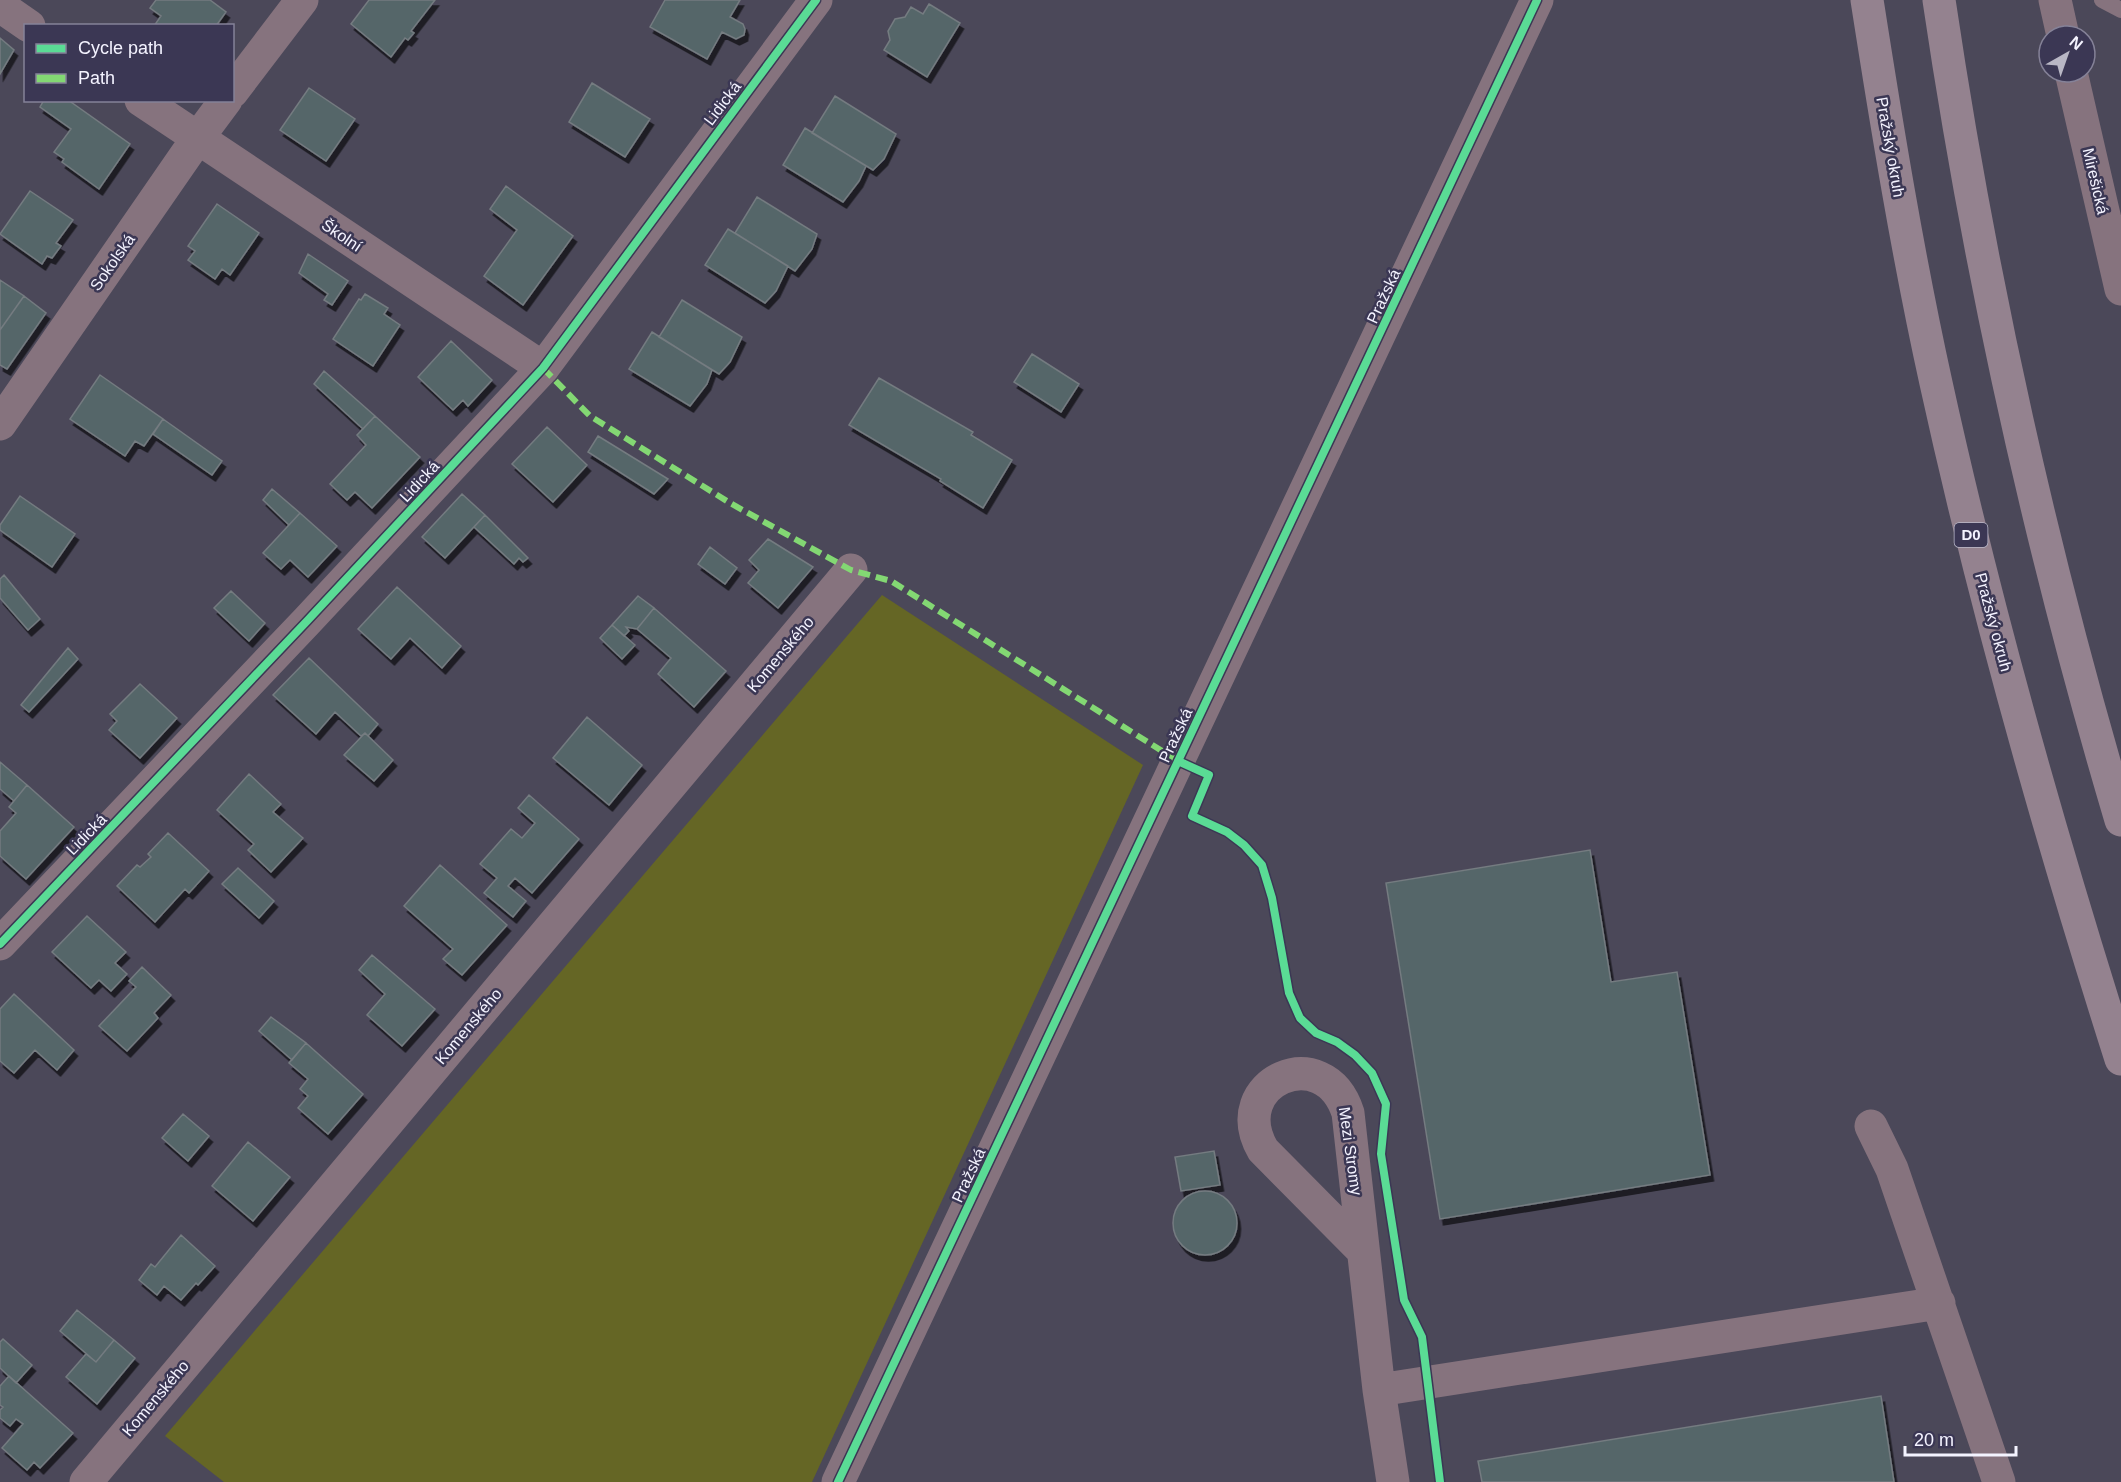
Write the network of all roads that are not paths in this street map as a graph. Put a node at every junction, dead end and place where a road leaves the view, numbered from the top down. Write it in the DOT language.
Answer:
graph roads {
  1 [pos="302,0"];
  2 [pos="816,0"];
  3 [pos="1537,0"];
  4 [pos="1867,0"];
  5 [pos="1938,0"];
  6 [pos="2055,0"];
  7 [pos="2102,0"];
  8 [pos="0,6"];
  9 [pos="2121,10"];
  10 [pos="26,24"];
  11 [pos="2060,24"];
  12 [pos="2074,84"];
  13 [pos="234,89"];
  14 [pos="144,102"];
  15 [pos="225,102"];
  16 [pos="197,139"];
  17 [pos="2121,290"];
  18 [pos="543,368"];
  19 [pos="0,424"];
  20 [pos="850,570"];
  21 [pos="2121,820"];
  22 [pos="0,944"];
  23 [pos="2121,1059"];
  24 [pos="1871,1126"];
  25 [pos="1363,1251"];
  26 [pos="1939,1303"];
  27 [pos="1379,1389"];
  28 [pos="86,1482"];
  29 [pos="838,1482"];
  30 [pos="1393,1482"];
  31 [pos="1999,1482"];
  1 -- 13 [label="street"];
  2 -- 18 [label="street, Lidická"];
  3 -- 29 [label="street, Pražská"];
  4 -- 23 [label="highway, Pražský okruh / D0"];
  5 -- 21 [label="highway"];
  6 -- 11 [label="street"];
  7 -- 9 [label="lane"];
  8 -- 10 [label="street"];
  12 -- 17 [label="street, Mirešická"];
  14 -- 16 [label="street, Školní"];
  15 -- 16 [label="street, Sokolská"];
  16 -- 18 [label="street, Školní"];
  16 -- 19 [label="street, Sokolská"];
  18 -- 22 [label="street, Lidická"];
  20 -- 28 [label="street, Komenského"];
  24 -- 26 [label="street"];
  25 -- 25 [label="street, Mezi Stromy"];
  25 -- 27 [label="street, Mezi Stromy"];
  26 -- 27 [label="street"];
  26 -- 31 [label="street"];
  27 -- 30 [label="street, Mezi Stromy"];
}
